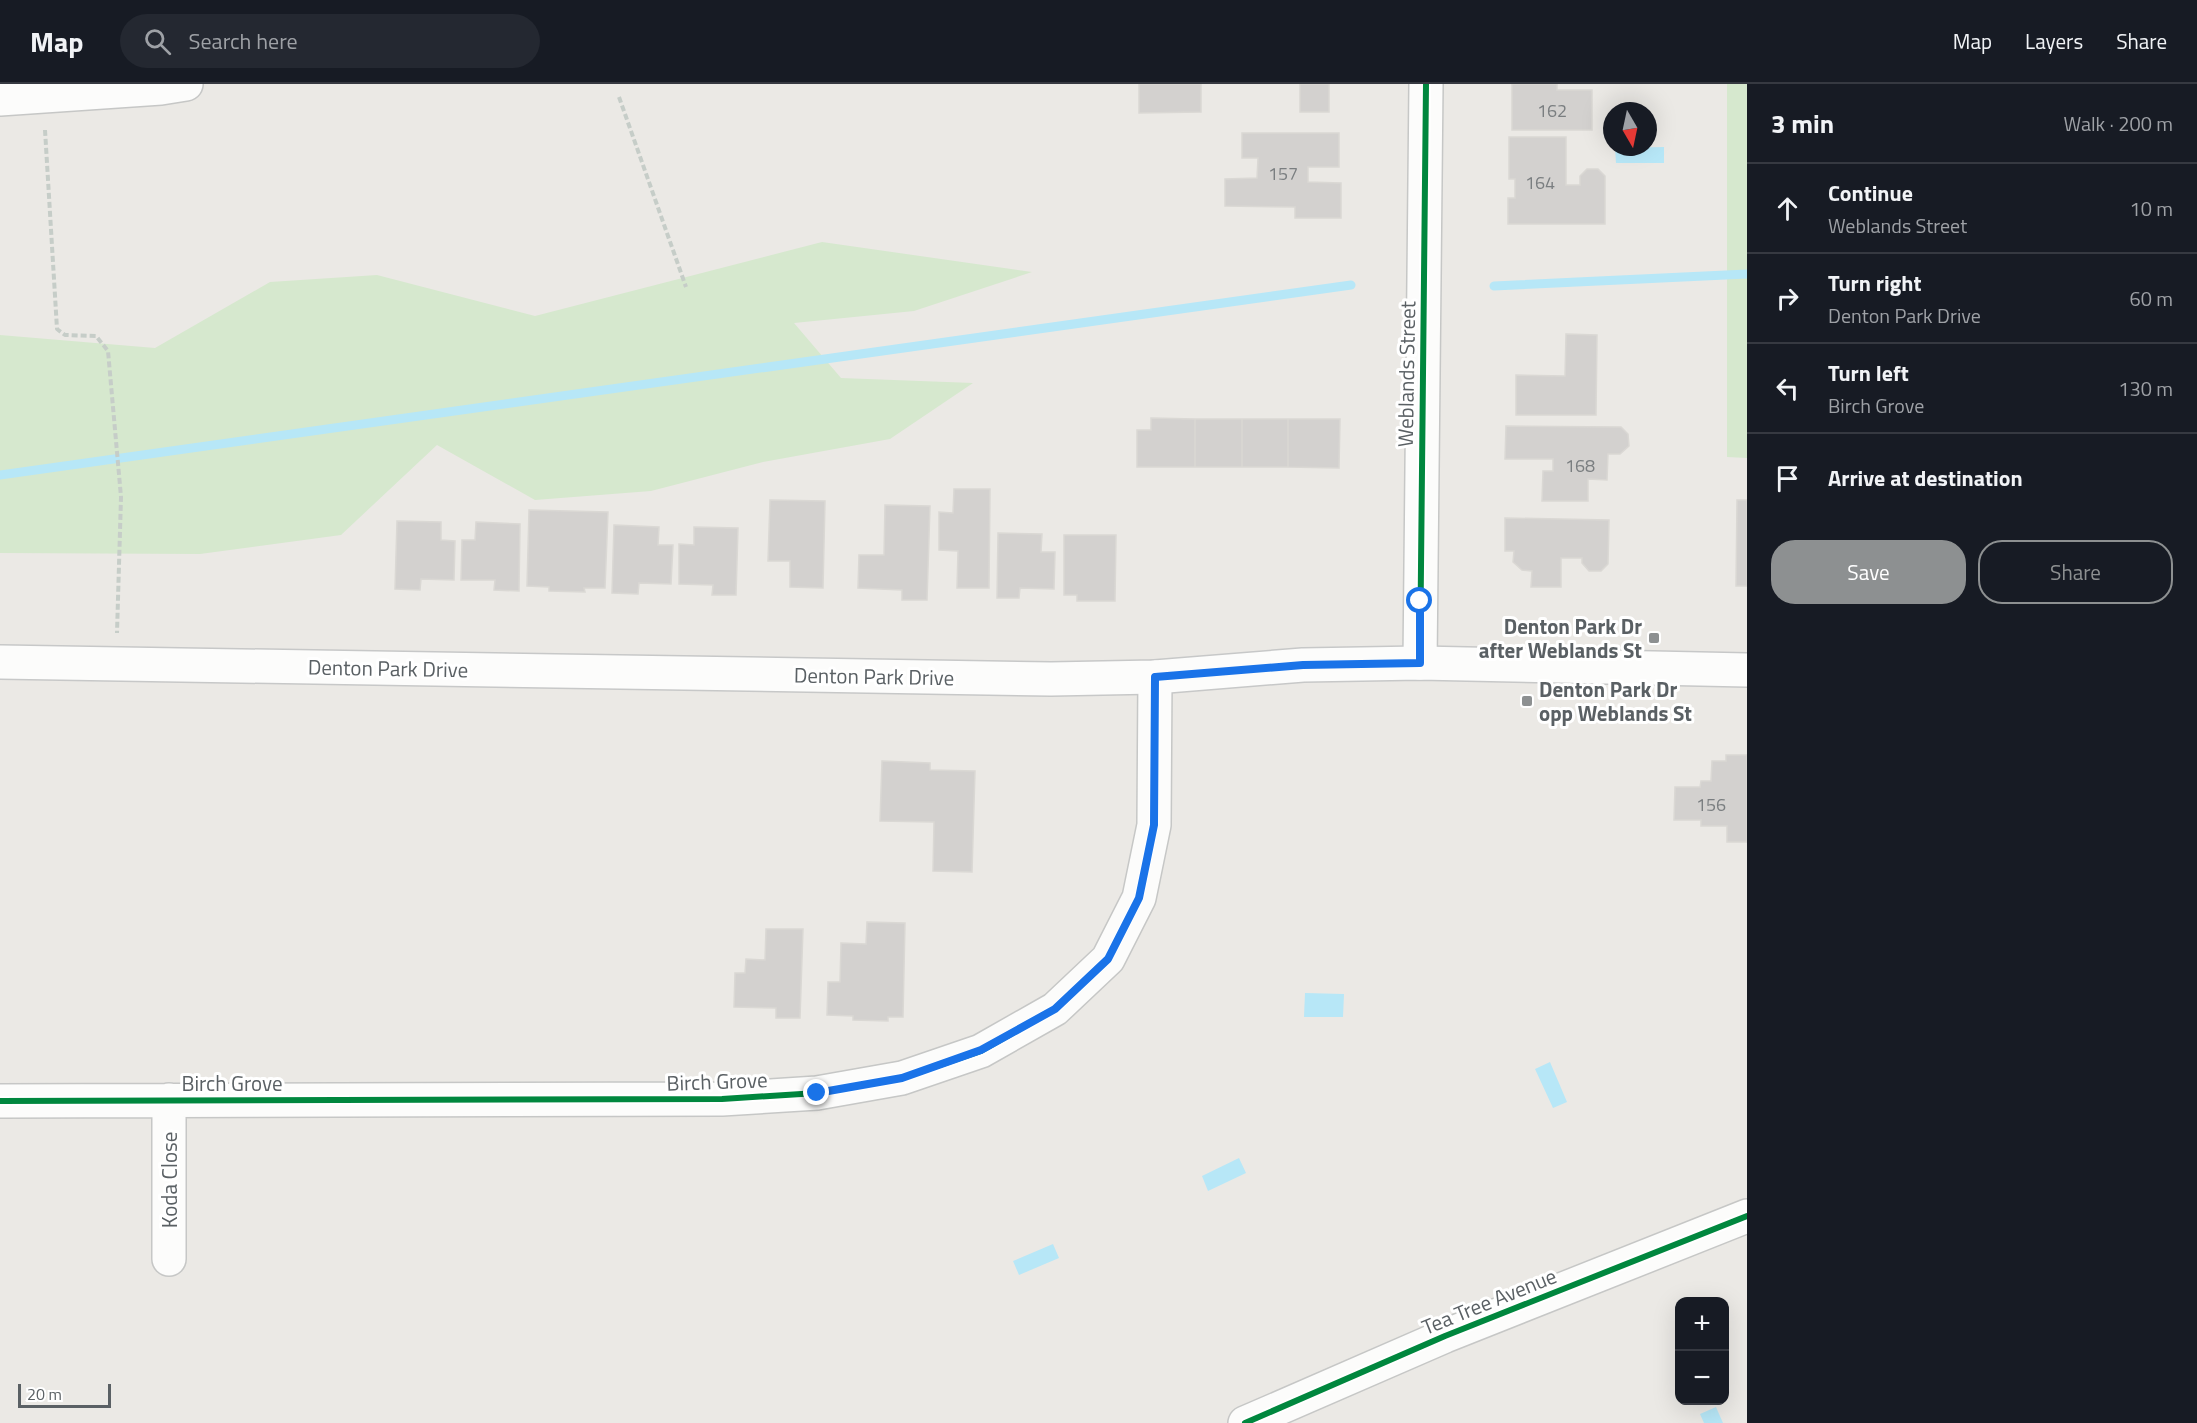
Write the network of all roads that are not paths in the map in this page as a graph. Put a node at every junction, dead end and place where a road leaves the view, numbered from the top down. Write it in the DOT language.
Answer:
graph roads {
  1 [pos="186,84"];
  2 [pos="1426,84"];
  3 [pos="41,90"];
  4 [pos="0,99"];
  5 [pos="0,662"];
  6 [pos="1420,663"];
  7 [pos="1747,670"];
  8 [pos="1155,677"];
  9 [pos="169,1100"];
  10 [pos="0,1101"];
  11 [pos="1747,1216"];
  12 [pos="169,1259"];
  13 [pos="1245,1423"];
  1 -- 3 [label="street"];
  2 -- 6 [label="street, Weblands Street"];
  3 -- 4 [label="street"];
  5 -- 8 [label="street, Denton Park Drive"];
  6 -- 7 [label="street, Denton Park Drive"];
  6 -- 8 [label="street, Denton Park Drive"];
  8 -- 9 [label="street, Birch Grove"];
  9 -- 10 [label="street, Birch Grove"];
  9 -- 12 [label="street, Koda Close"];
  11 -- 13 [label="street, Tea Tree Avenue"];
}
